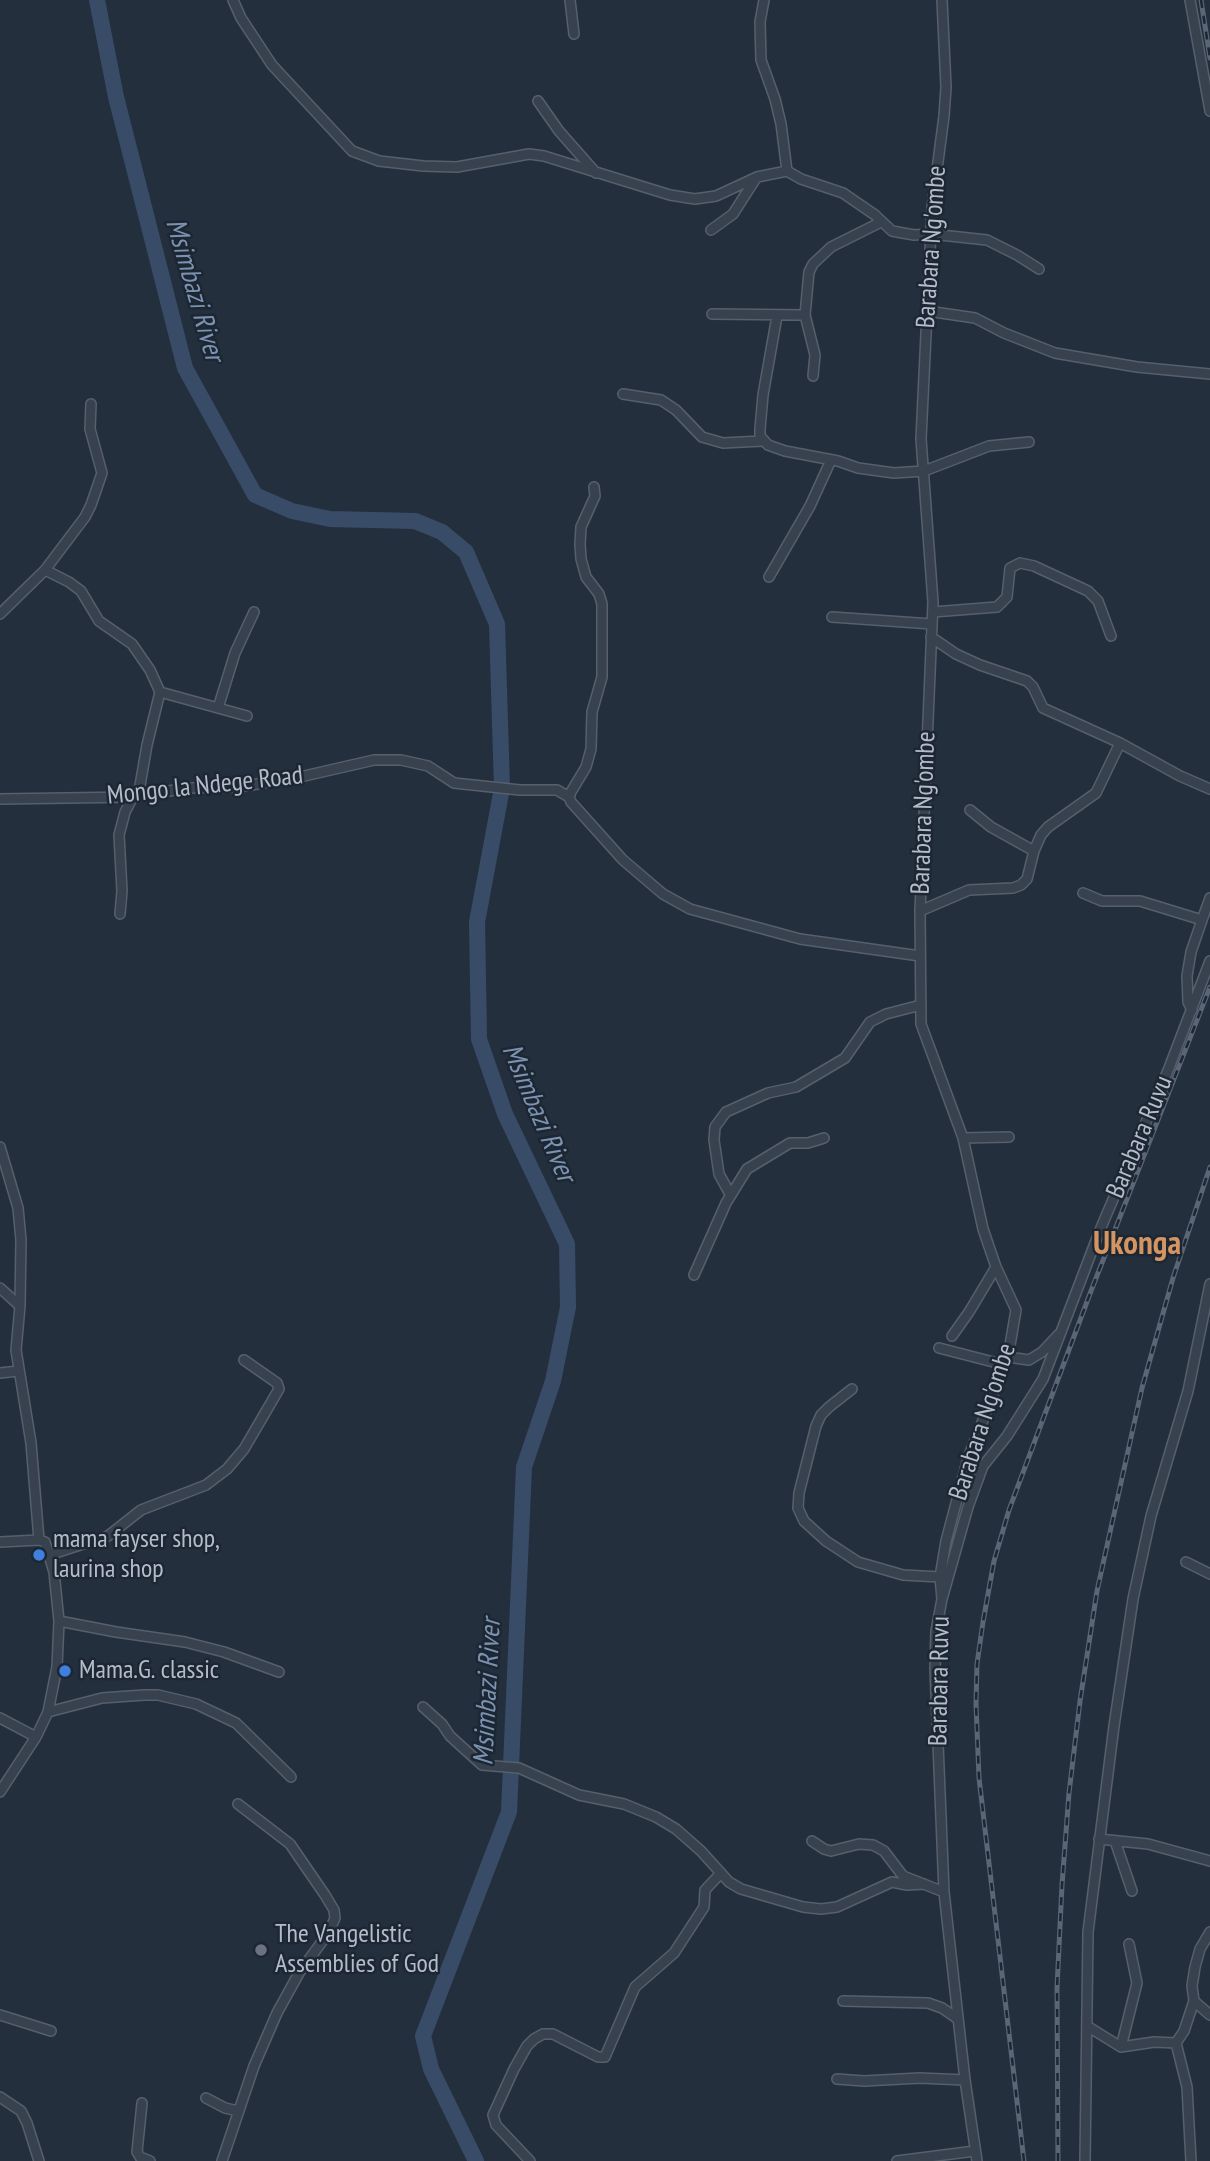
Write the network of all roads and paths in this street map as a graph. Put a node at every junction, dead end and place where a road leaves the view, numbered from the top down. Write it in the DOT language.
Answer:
graph roads {
  1 [pos="233,0"];
  2 [pos="570,0"];
  3 [pos="764,0"];
  4 [pos="942,0"];
  5 [pos="1190,0"];
  6 [pos="574,34"];
  7 [pos="538,101"];
  8 [pos="1210,111"];
  9 [pos="788,171"];
  10 [pos="597,174"];
  11 [pos="757,177"];
  12 [pos="881,222"];
  13 [pos="711,230"];
  14 [pos="931,233"];
  15 [pos="1039,270"];
  16 [pos="927,311"];
  17 [pos="712,314"];
  18 [pos="805,315"];
  19 [pos="777,316"];
  20 [pos="1210,374"];
  21 [pos="813,376"];
  22 [pos="623,394"];
  23 [pos="91,404"];
  24 [pos="762,441"];
  25 [pos="1030,442"];
  26 [pos="831,460"];
  27 [pos="924,471"];
  28 [pos="594,487"];
  29 [pos="45,570"];
  30 [pos="769,577"];
  31 [pos="254,611"];
  32 [pos="933,612"];
  33 [pos="0,614"];
  34 [pos="832,617"];
  35 [pos="932,624"];
  36 [pos="1111,636"];
  37 [pos="931,637"];
  38 [pos="160,692"];
  39 [pos="218,708"];
  40 [pos="247,716"];
  41 [pos="1120,743"];
  42 [pos="1210,789"];
  43 [pos="136,797"];
  44 [pos="569,797"];
  45 [pos="0,799"];
  46 [pos="970,810"];
  47 [pos="1034,850"];
  48 [pos="1083,893"];
  49 [pos="1210,898"];
  50 [pos="920,911"];
  51 [pos="120,914"];
  52 [pos="1202,920"];
  53 [pos="920,956"];
  54 [pos="1210,961"];
  55 [pos="921,1005"];
  56 [pos="1192,1010"];
  57 [pos="824,1138"];
  58 [pos="963,1138"];
  59 [pos="1009,1138"];
  60 [pos="0,1147"];
  61 [pos="730,1194"];
  62 [pos="996,1266"];
  63 [pos="694,1275"];
  64 [pos="1210,1284"];
  65 [pos="0,1288"];
  66 [pos="20,1306"];
  67 [pos="1063,1330"];
  68 [pos="952,1336"];
  69 [pos="939,1348"];
  70 [pos="244,1360"];
  71 [pos="1006,1361"];
  72 [pos="18,1371"];
  73 [pos="0,1373"];
  74 [pos="852,1389"];
  75 [pos="39,1539"];
  76 [pos="0,1542"];
  77 [pos="49,1555"];
  78 [pos="1186,1562"];
  79 [pos="1210,1574"];
  80 [pos="940,1577"];
  81 [pos="942,1600"];
  82 [pos="59,1620"];
  83 [pos="279,1672"];
  84 [pos="423,1707"];
  85 [pos="48,1712"];
  86 [pos="0,1718"];
  87 [pos="36,1737"];
  88 [pos="291,1777"];
  89 [pos="0,1792"];
  90 [pos="238,1804"];
  91 [pos="1099,1839"];
  92 [pos="1115,1841"];
  93 [pos="812,1842"];
  94 [pos="1210,1861"];
  95 [pos="721,1873"];
  96 [pos="924,1884"];
  97 [pos="1132,1891"];
  98 [pos="944,1892"];
  99 [pos="1210,1931"];
  100 [pos="1129,1944"];
  101 [pos="1205,1950"];
  102 [pos="843,2001"];
  103 [pos="1194,2001"];
  104 [pos="0,2015"];
  105 [pos="1210,2015"];
  106 [pos="958,2019"];
  107 [pos="1087,2026"];
  108 [pos="51,2031"];
  109 [pos="1177,2043"];
  110 [pos="1121,2047"];
  111 [pos="837,2079"];
  112 [pos="965,2080"];
  113 [pos="0,2097"];
  114 [pos="206,2098"];
  115 [pos="142,2103"];
  116 [pos="238,2110"];
  117 [pos="976,2156"];
  118 [pos="39,2161"];
  119 [pos="150,2161"];
  120 [pos="222,2161"];
  121 [pos="530,2161"];
  122 [pos="897,2161"];
  123 [pos="1085,2161"];
  124 [pos="1191,2161"];
  1 -- 10 [label="street"];
  2 -- 6 [label="street"];
  3 -- 9 [label="street"];
  4 -- 14 [label="street, Barabara Ng'ombe"];
  5 -- 8 [label="street"];
  7 -- 10 [label="street"];
  9 -- 11 [label="street"];
  9 -- 12 [label="street"];
  10 -- 11 [label="street"];
  11 -- 13 [label="street"];
  12 -- 14 [label="street"];
  12 -- 18 [label="street"];
  14 -- 15 [label="street"];
  14 -- 16 [label="street, Barabara Ng'ombe"];
  16 -- 20 [label="street"];
  16 -- 27 [label="street, Barabara Ng'ombe"];
  17 -- 19 [label="street"];
  18 -- 19 [label="street"];
  18 -- 21 [label="street"];
  19 -- 24 [label="street"];
  22 -- 24 [label="street"];
  23 -- 29 [label="street"];
  24 -- 26 [label="street"];
  25 -- 27 [label="street"];
  26 -- 27 [label="street"];
  26 -- 30 [label="street"];
  27 -- 32 [label="street, Barabara Ng'ombe"];
  28 -- 44 [label="street"];
  29 -- 33 [label="street"];
  29 -- 38 [label="street"];
  31 -- 39 [label="street"];
  32 -- 35 [label="street, Barabara Ng'ombe"];
  32 -- 36 [label="street"];
  34 -- 35 [label="street"];
  35 -- 37 [label="street, Barabara Ng'ombe"];
  37 -- 41 [label="street"];
  37 -- 50 [label="street, Barabara Ng'ombe"];
  38 -- 39 [label="street"];
  38 -- 43 [label="street"];
  39 -- 40 [label="street"];
  41 -- 42 [label="street"];
  41 -- 47 [label="street"];
  43 -- 44 [label="street, Mongo la Ndege Road"];
  43 -- 45 [label="street, Mongo la Ndege Road"];
  43 -- 51 [label="street"];
  44 -- 53 [label="street"];
  46 -- 47 [label="street"];
  47 -- 50 [label="street"];
  48 -- 52 [label="street"];
  49 -- 52 [label="street"];
  50 -- 53 [label="street, Barabara Ng'ombe"];
  52 -- 56 [label="street"];
  53 -- 55 [label="street, Barabara Ng'ombe"];
  54 -- 56 [label="street, Barabara Ruvu"];
  55 -- 58 [label="street, Barabara Ng'ombe"];
  55 -- 61 [label="street"];
  56 -- 67 [label="street, Barabara Ruvu"];
  57 -- 61 [label="street"];
  58 -- 59 [label="street"];
  58 -- 62 [label="street, Barabara Ng'ombe"];
  60 -- 66 [label="street"];
  61 -- 63 [label="street"];
  62 -- 68 [label="street"];
  62 -- 71 [label="street, Barabara Ng'ombe"];
  64 -- 91 [label="street"];
  65 -- 66 [label="street"];
  66 -- 72 [label="street"];
  67 -- 71 [label="street"];
  67 -- 81 [label="street, Barabara Ruvu"];
  69 -- 71 [label="street"];
  70 -- 77 [label="street"];
  71 -- 80 [label="street, Barabara Ng'ombe"];
  72 -- 73 [label="street"];
  72 -- 75 [label="street"];
  74 -- 80 [label="street"];
  75 -- 76 [label="street"];
  75 -- 77 [label="street"];
  77 -- 82 [label="street"];
  78 -- 79 [label="street"];
  80 -- 81 [label="street, Barabara Ng'ombe"];
  81 -- 98 [label="street, Barabara Ruvu"];
  82 -- 83 [label="street"];
  82 -- 85 [label="street"];
  84 -- 95 [label="street"];
  85 -- 87 [label="street"];
  85 -- 88 [label="street"];
  86 -- 87 [label="street"];
  87 -- 89 [label="street"];
  90 -- 116 [label="street"];
  91 -- 92 [label="street"];
  91 -- 107 [label="street"];
  92 -- 94 [label="street"];
  92 -- 97 [label="street"];
  93 -- 96 [label="street"];
  95 -- 96 [label="street"];
  95 -- 121 [label="street"];
  96 -- 98 [label="street"];
  98 -- 106 [label="street, Barabara Ruvu"];
  99 -- 101 [label="street"];
  100 -- 110 [label="street"];
  101 -- 103 [label="street"];
  102 -- 106 [label="street"];
  103 -- 105 [label="street"];
  103 -- 109 [label="street"];
  104 -- 108 [label="street"];
  106 -- 112 [label="street, Barabara Ruvu"];
  107 -- 110 [label="street"];
  107 -- 123 [label="street"];
  109 -- 110 [label="street"];
  109 -- 124 [label="street"];
  111 -- 112 [label="street"];
  112 -- 117 [label="street, Barabara Ruvu"];
  113 -- 118 [label="street"];
  114 -- 116 [label="street"];
  115 -- 119 [label="street"];
  116 -- 120 [label="street"];
  117 -- 122 [label="street"];
}
